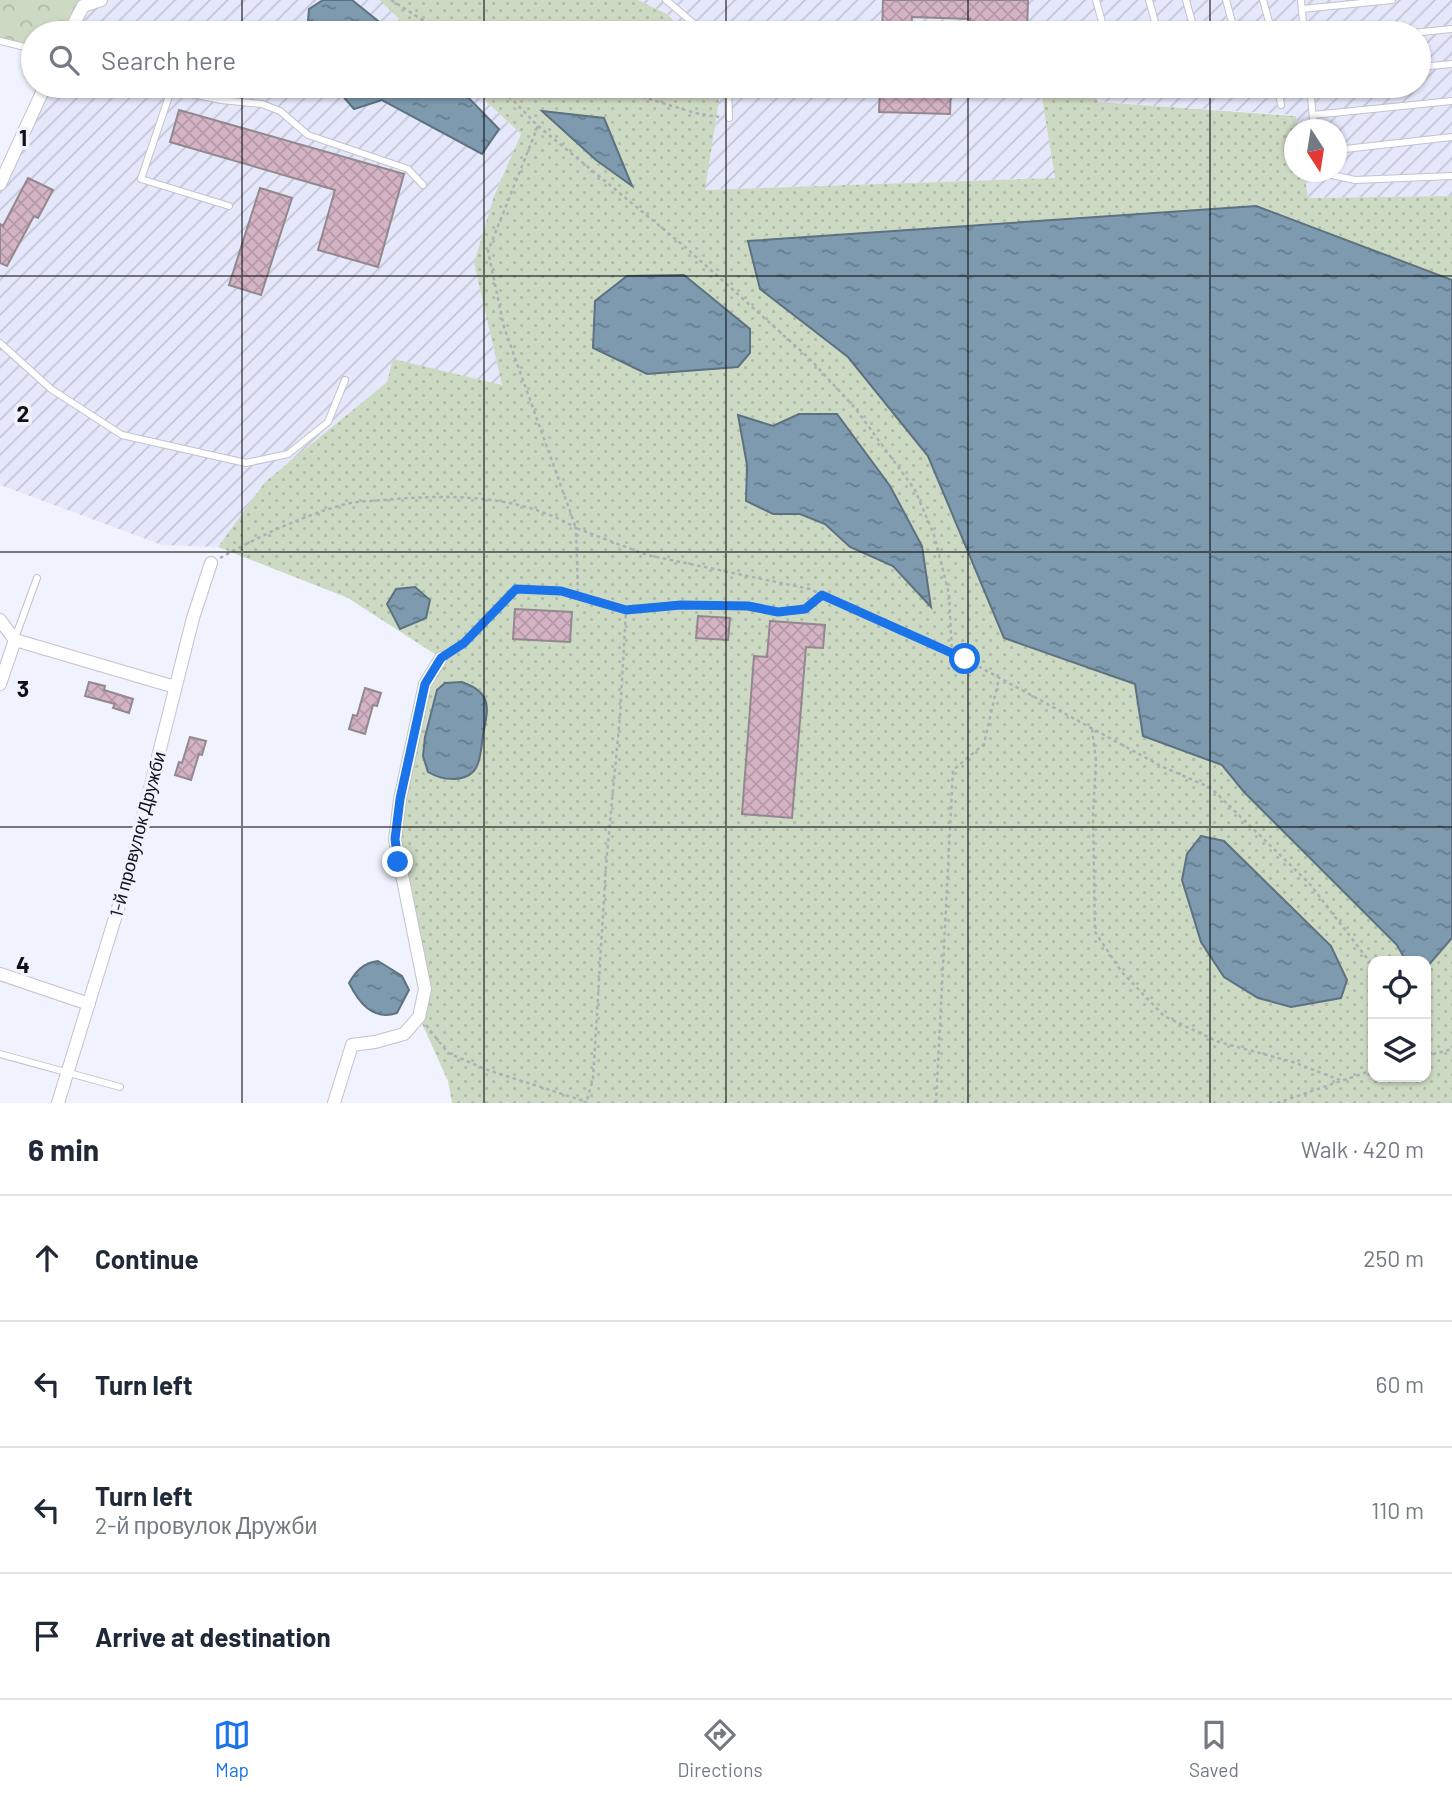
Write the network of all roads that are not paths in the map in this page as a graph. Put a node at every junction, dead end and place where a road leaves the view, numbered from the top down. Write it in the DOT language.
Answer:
graph roads {
  1 [pos="101,0"];
  2 [pos="666,0"];
  3 [pos="1096,0"];
  4 [pos="1149,0"];
  5 [pos="1186,0"];
  6 [pos="1226,0"];
  7 [pos="1264,0"];
  8 [pos="1301,0"];
  9 [pos="1392,0"];
  10 [pos="1302,9"];
  11 [pos="75,21"];
  12 [pos="691,21"];
  13 [pos="1102,21"];
  14 [pos="1155,21"];
  15 [pos="1192,21"];
  16 [pos="1232,21"];
  17 [pos="1269,21"];
  18 [pos="1303,21"];
  19 [pos="1452,29"];
  20 [pos="1431,31"];
  21 [pos="0,41"];
  22 [pos="21,46"];
  23 [pos="1452,64"];
  24 [pos="1431,66"];
  25 [pos="39,98"];
  26 [pos="168,98"];
  27 [pos="211,98"];
  28 [pos="728,98"];
  29 [pos="1280,98"];
  30 [pos="1311,98"];
  31 [pos="1452,102"];
  32 [pos="1281,105"];
  33 [pos="1313,115"];
  34 [pos="729,118"];
  35 [pos="1313,119"];
  36 [pos="1452,137"];
  37 [pos="1347,149"];
  38 [pos="1452,176"];
  39 [pos="1347,178"];
  40 [pos="0,184"];
  41 [pos="423,185"];
  42 [pos="229,206"];
  43 [pos="0,343"];
  44 [pos="345,380"];
  45 [pos="211,563"];
  46 [pos="37,578"];
  47 [pos="0,620"];
  48 [pos="15,640"];
  49 [pos="441,658"];
  50 [pos="0,684"];
  51 [pos="175,687"];
  52 [pos="0,974"];
  53 [pos="89,1004"];
  54 [pos="0,1054"];
  55 [pos="67,1074"];
  56 [pos="120,1087"];
  57 [pos="58,1103"];
  58 [pos="334,1103"];
  1 -- 11 [label="street"];
  2 -- 12 [label="lane"];
  3 -- 13 [label="lane"];
  4 -- 14 [label="lane"];
  5 -- 15 [label="lane"];
  6 -- 16 [label="lane"];
  7 -- 17 [label="lane"];
  8 -- 10 [label="lane"];
  9 -- 10 [label="lane"];
  10 -- 18 [label="lane"];
  19 -- 20 [label="lane"];
  21 -- 22 [label="lane"];
  23 -- 24 [label="lane"];
  25 -- 40 [label="street"];
  26 -- 42 [label="lane"];
  27 -- 41 [label="lane"];
  28 -- 34 [label="lane"];
  29 -- 32 [label="lane"];
  30 -- 33 [label="lane"];
  31 -- 33 [label="lane"];
  33 -- 35 [label="lane"];
  36 -- 37 [label="lane"];
  38 -- 39 [label="lane"];
  43 -- 44 [label="lane"];
  45 -- 51 [label="street, 1-й провулок Дружби"];
  46 -- 48 [label="lane"];
  47 -- 48 [label="street"];
  48 -- 50 [label="street"];
  48 -- 51 [label="street"];
  49 -- 58 [label="street"];
  51 -- 53 [label="street, 1-й провулок Дружби"];
  52 -- 53 [label="street"];
  53 -- 55 [label="street, 1-й провулок Дружби"];
  54 -- 55 [label="lane"];
  55 -- 56 [label="lane"];
  55 -- 57 [label="street, 1-й провулок Дружби"];
}
